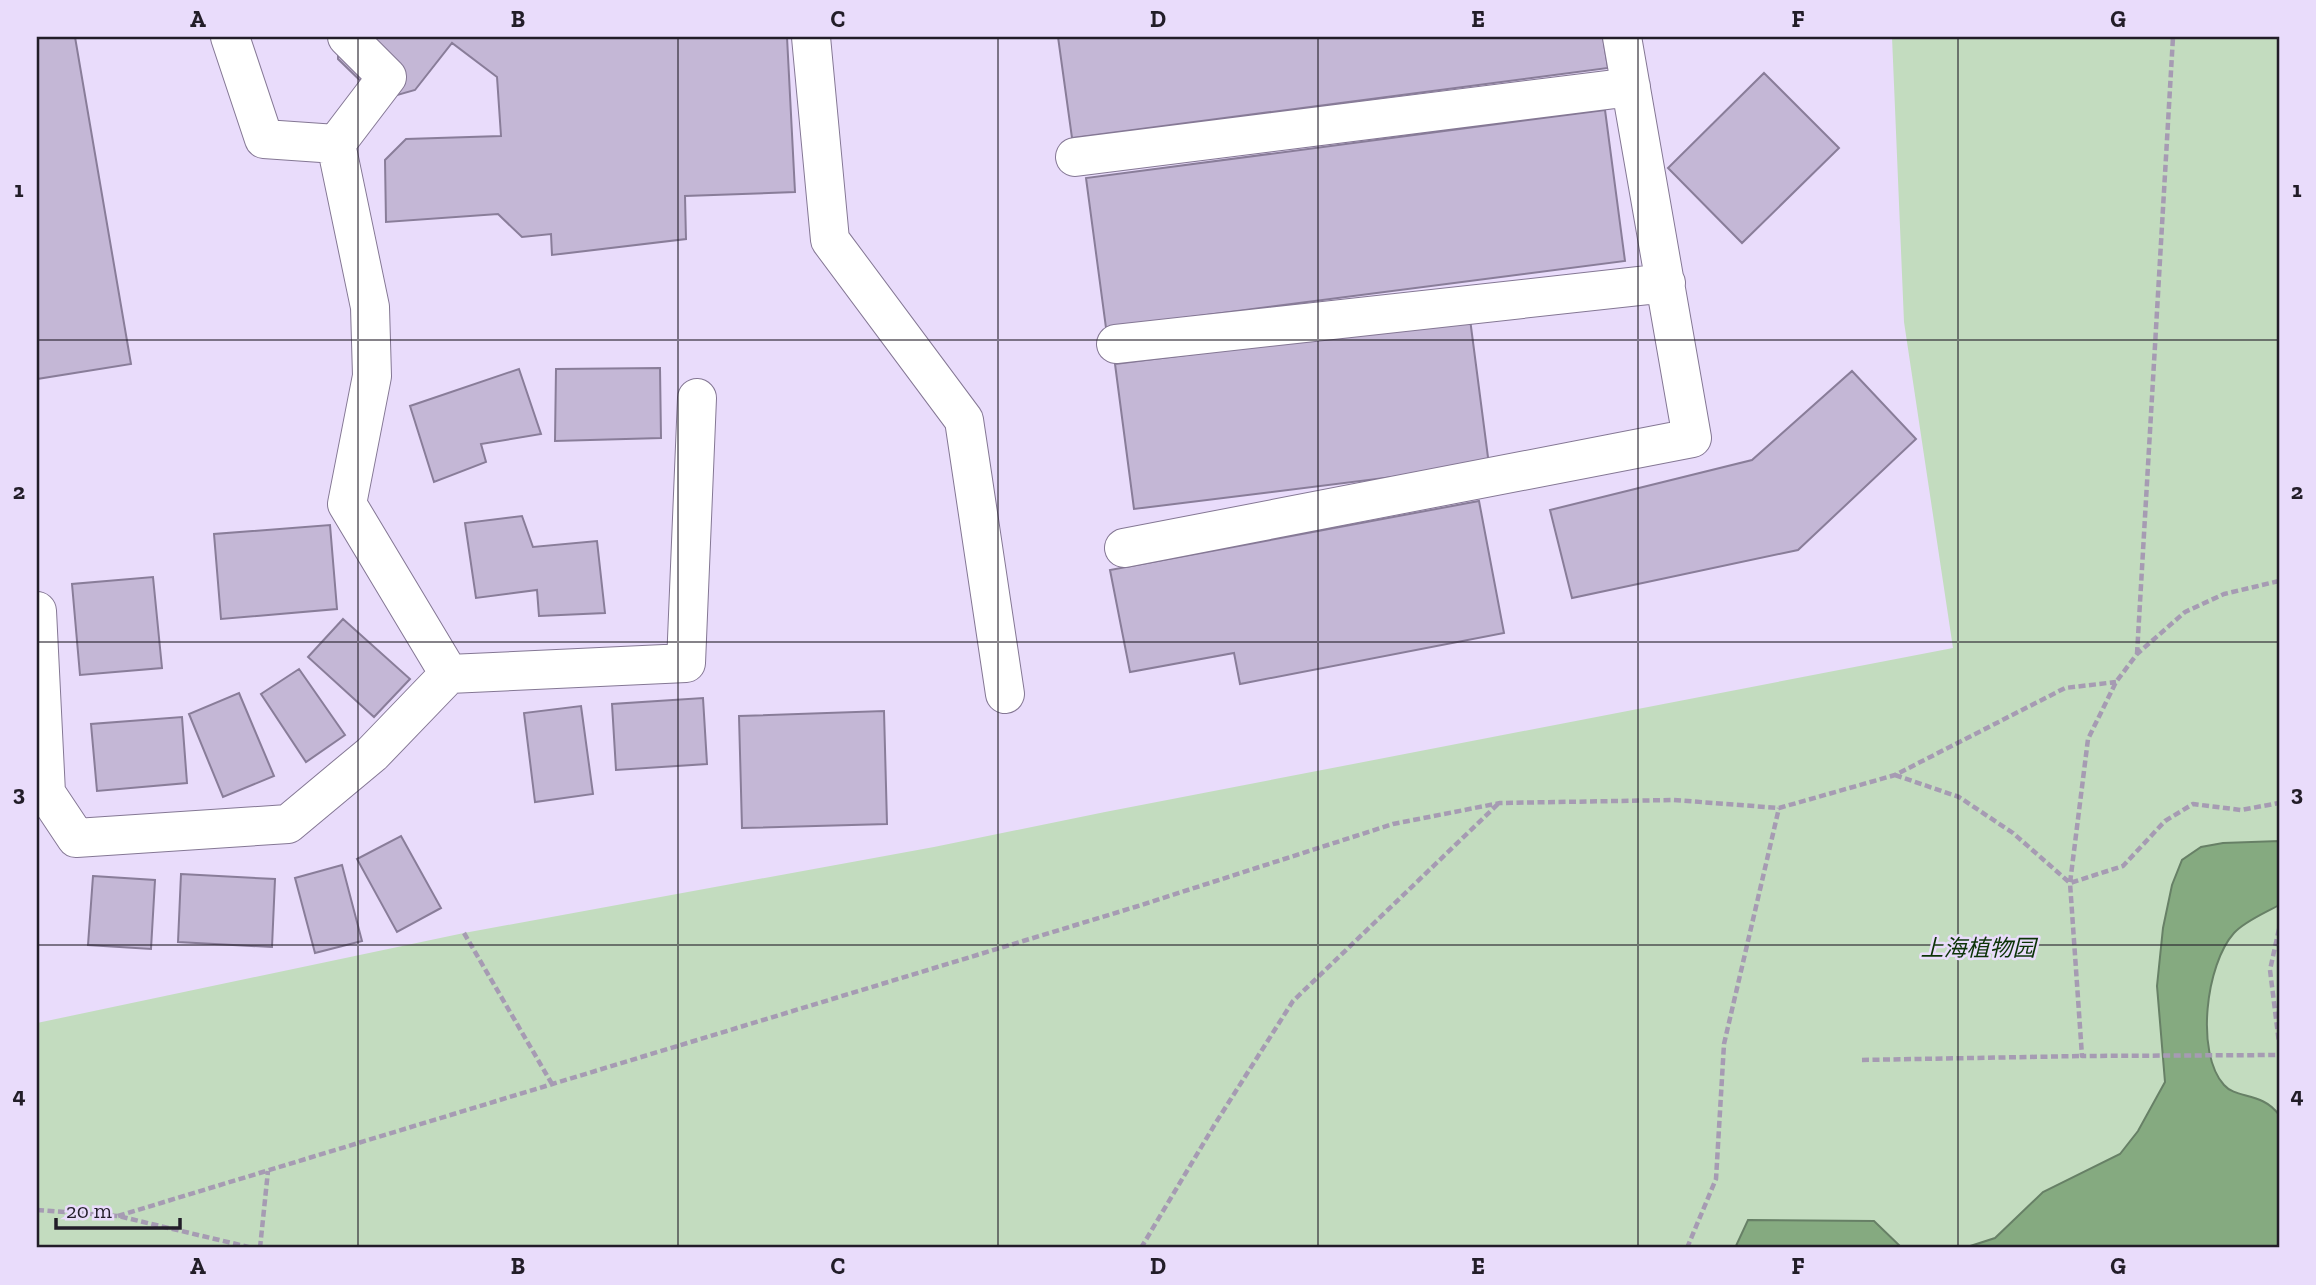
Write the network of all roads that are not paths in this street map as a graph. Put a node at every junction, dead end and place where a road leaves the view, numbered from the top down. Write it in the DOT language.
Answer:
graph roads {
  1 [pos="231,37"];
  2 [pos="347,37"];
  3 [pos="811,37"];
  4 [pos="1622,37"];
  5 [pos="1631,87"];
  6 [pos="336,145"];
  7 [pos="1075,158"];
  8 [pos="1666,284"];
  9 [pos="1116,344"];
  10 [pos="697,398"];
  11 [pos="1124,548"];
  12 [pos="37,611"];
  13 [pos="449,674"];
  14 [pos="1005,694"];
  1 -- 6 [label="street"];
  2 -- 6 [label="street"];
  3 -- 14 [label="street"];
  4 -- 5 [label="street"];
  5 -- 7 [label="street"];
  5 -- 8 [label="street"];
  6 -- 13 [label="street"];
  8 -- 9 [label="street"];
  8 -- 11 [label="street"];
  10 -- 13 [label="street"];
  12 -- 13 [label="street"];
}
